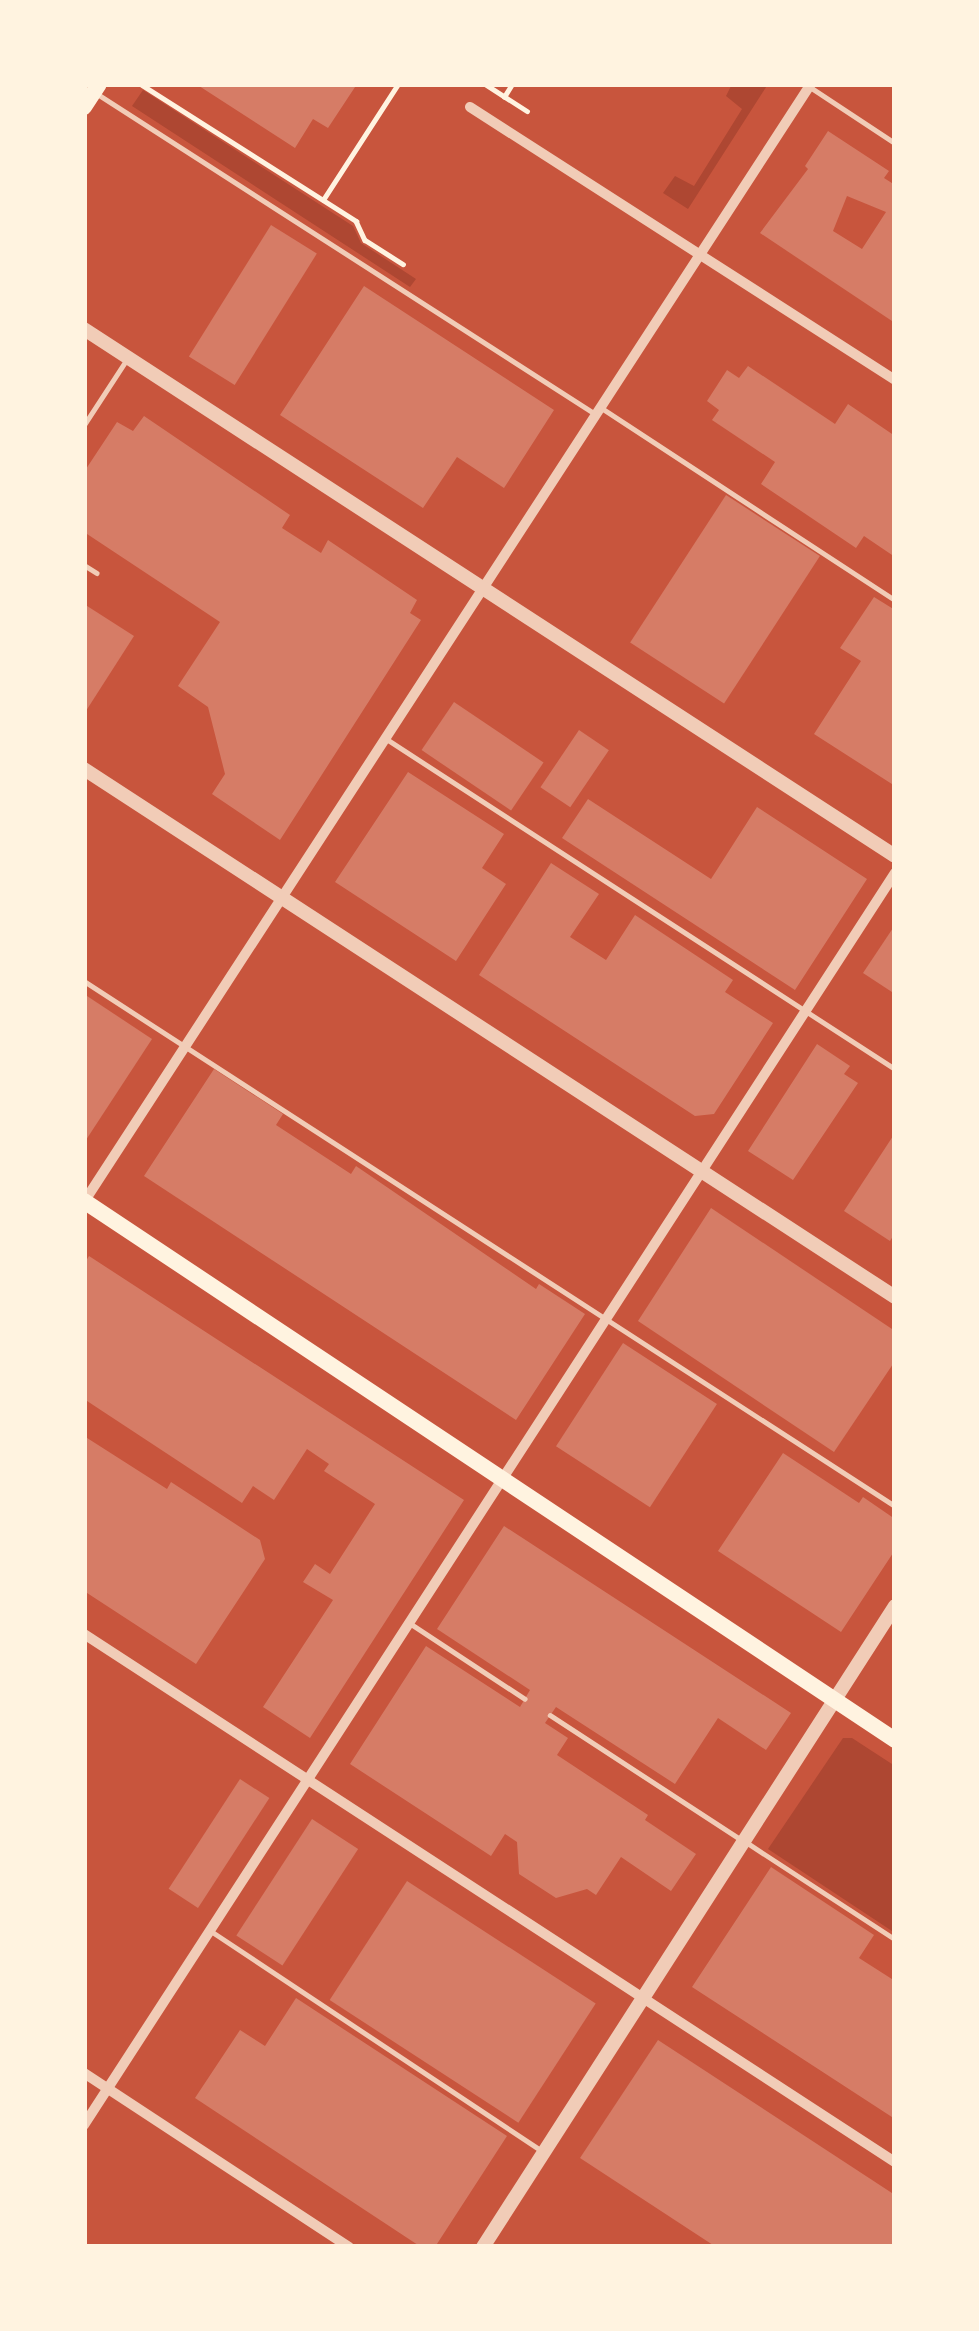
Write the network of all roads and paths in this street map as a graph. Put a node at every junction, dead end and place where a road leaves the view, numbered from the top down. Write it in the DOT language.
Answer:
graph roads {
  1 [pos="398,84"];
  2 [pos="484,84"];
  3 [pos="512,84"];
  4 [pos="142,85"];
  5 [pos="808,85"];
  6 [pos="90,92"];
  7 [pos="504,97"];
  8 [pos="470,107"];
  9 [pos="527,112"];
  10 [pos="895,142"];
  11 [pos="323,200"];
  12 [pos="700,255"];
  13 [pos="403,264"];
  14 [pos="84,329"];
  15 [pos="128,357"];
  16 [pos="895,380"];
  17 [pos="598,411"];
  18 [pos="84,425"];
  19 [pos="84,565"];
  20 [pos="97,573"];
  21 [pos="484,588"];
  22 [pos="895,600"];
  23 [pos="385,738"];
  24 [pos="84,769"];
  25 [pos="895,856"];
  26 [pos="895,873"];
  27 [pos="281,898"];
  28 [pos="84,981"];
  29 [pos="806,1012"];
  30 [pos="184,1046"];
  31 [pos="895,1070"];
  32 [pos="703,1172"];
  33 [pos="84,1202"];
  34 [pos="895,1297"];
  35 [pos="608,1320"];
  36 [pos="505,1480"];
  37 [pos="895,1506"];
  38 [pos="895,1606"];
  39 [pos="411,1624"];
  40 [pos="84,1634"];
  41 [pos="525,1699"];
  42 [pos="835,1699"];
  43 [pos="550,1715"];
  44 [pos="895,1740"];
  45 [pos="309,1780"];
  46 [pos="744,1841"];
  47 [pos="211,1931"];
  48 [pos="895,1939"];
  49 [pos="643,1998"];
  50 [pos="84,2073"];
  51 [pos="108,2088"];
  52 [pos="84,2125"];
  53 [pos="544,2152"];
  54 [pos="895,2162"];
  55 [pos="349,2247"];
  56 [pos="483,2247"];
  1 -- 11 [label="path"];
  2 -- 7 [label="path"];
  3 -- 7 [label="path"];
  4 -- 11 [label="path"];
  5 -- 10 [label="lane"];
  5 -- 12 [label="street"];
  6 -- 17 [label="lane"];
  7 -- 9 [label="path"];
  8 -- 12 [label="street"];
  11 -- 13 [label="path"];
  12 -- 16 [label="street"];
  12 -- 17 [label="street"];
  14 -- 15 [label="street"];
  15 -- 18 [label="lane"];
  15 -- 21 [label="street"];
  17 -- 21 [label="street"];
  17 -- 22 [label="lane"];
  19 -- 20 [label="lane"];
  21 -- 23 [label="street"];
  21 -- 25 [label="street"];
  23 -- 27 [label="street"];
  23 -- 29 [label="lane"];
  24 -- 27 [label="street"];
  26 -- 29 [label="street"];
  27 -- 30 [label="street"];
  27 -- 32 [label="street"];
  28 -- 30 [label="lane"];
  29 -- 31 [label="lane"];
  29 -- 32 [label="street"];
  30 -- 33 [label="street"];
  30 -- 35 [label="lane"];
  32 -- 34 [label="street"];
  32 -- 35 [label="street"];
  33 -- 36 [label="main road"];
  35 -- 36 [label="street"];
  35 -- 37 [label="lane"];
  36 -- 39 [label="street"];
  36 -- 42 [label="main road"];
  38 -- 42 [label="street"];
  39 -- 41 [label="lane"];
  39 -- 45 [label="street"];
  40 -- 45 [label="street"];
  42 -- 44 [label="main road"];
  42 -- 46 [label="street"];
  43 -- 46 [label="lane"];
  45 -- 47 [label="street"];
  45 -- 49 [label="street"];
  46 -- 48 [label="lane"];
  46 -- 49 [label="street"];
  47 -- 51 [label="street"];
  47 -- 53 [label="lane"];
  49 -- 53 [label="street"];
  49 -- 54 [label="street"];
  50 -- 51 [label="street"];
  51 -- 52 [label="street"];
  51 -- 55 [label="street"];
  53 -- 56 [label="street"];
}
